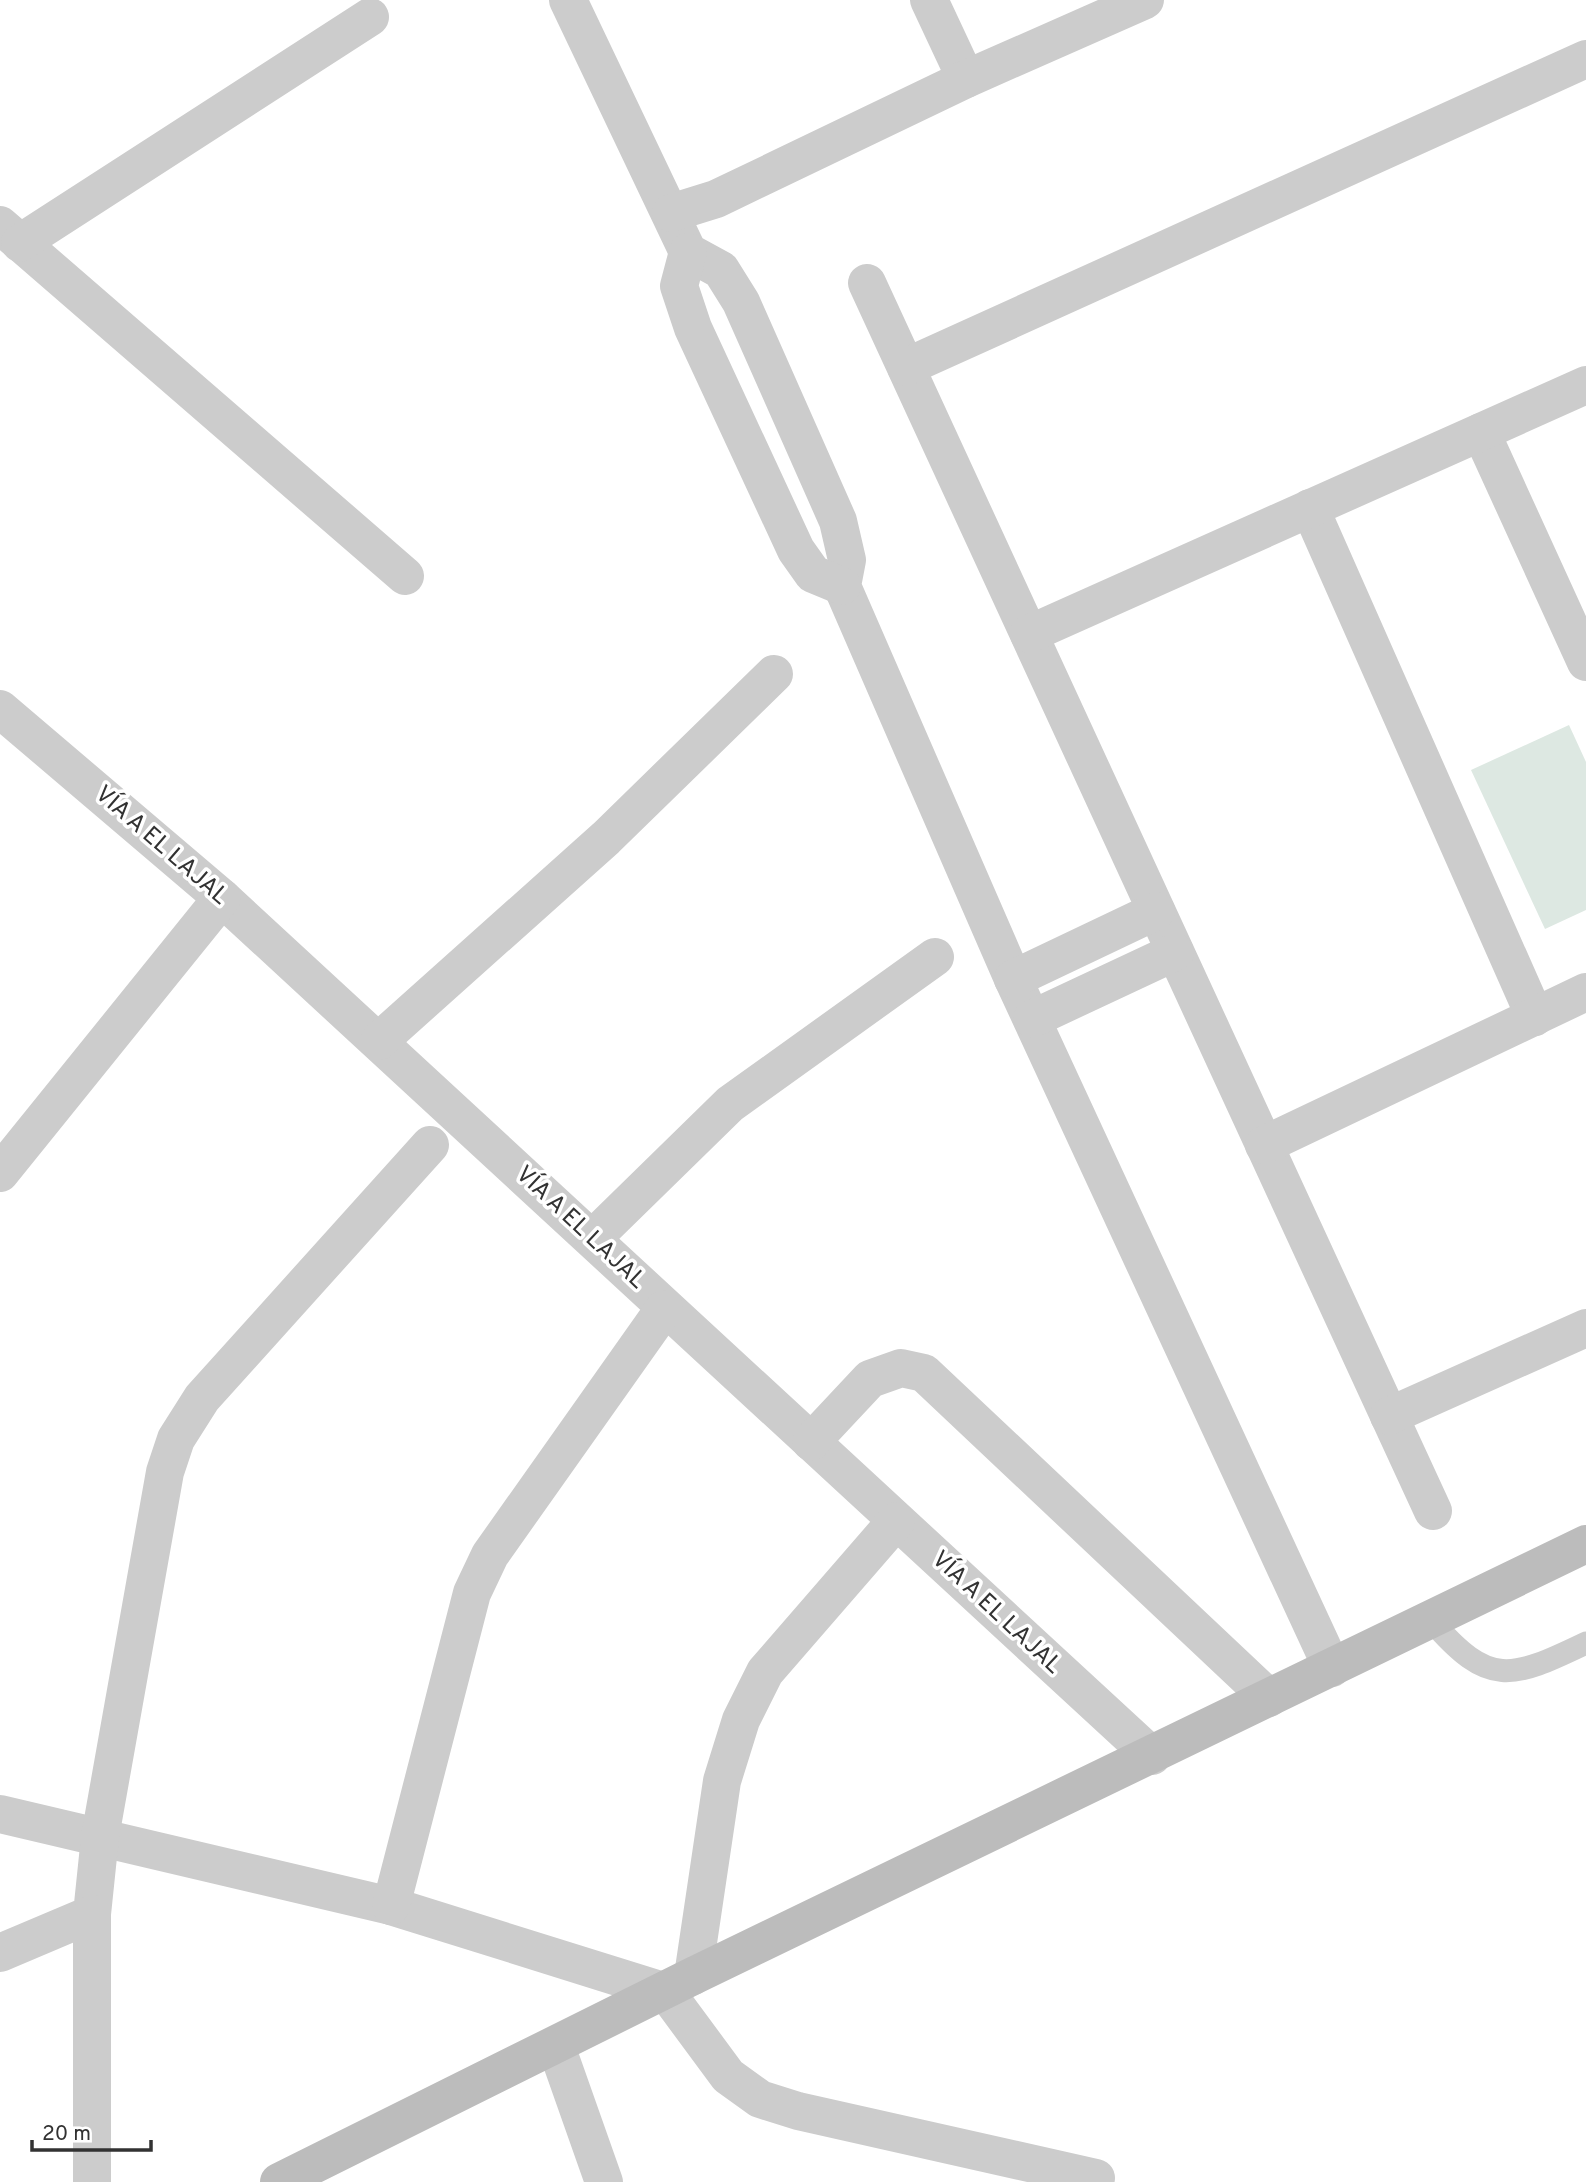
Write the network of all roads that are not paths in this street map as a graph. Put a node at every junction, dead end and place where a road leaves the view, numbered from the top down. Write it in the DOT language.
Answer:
graph roads {
  1 [pos="568,0"];
  2 [pos="929,0"];
  3 [pos="1144,0"];
  4 [pos="370,17"];
  5 [pos="1586,59"];
  6 [pos="966,79"];
  7 [pos="671,213"];
  8 [pos="10,234"];
  9 [pos="688,252"];
  10 [pos="867,283"];
  11 [pos="906,367"];
  12 [pos="1586,385"];
  13 [pos="1481,432"];
  14 [pos="1310,508"];
  15 [pos="405,576"];
  16 [pos="842,586"];
  17 [pos="1029,634"];
  18 [pos="1586,662"];
  19 [pos="774,674"];
  20 [pos="0,709"];
  21 [pos="222,898"];
  22 [pos="1156,911"];
  23 [pos="1175,952"];
  24 [pos="935,957"];
  25 [pos="1013,979"];
  26 [pos="1586,992"];
  27 [pos="1535,1017"];
  28 [pos="1032,1019"];
  29 [pos="379,1041"];
  30 [pos="430,1145"];
  31 [pos="1264,1145"];
  32 [pos="0,1173"];
  33 [pos="593,1238"];
  34 [pos="664,1308"];
  35 [pos="1586,1328"];
  36 [pos="1389,1416"];
  37 [pos="811,1442"];
  38 [pos="1433,1511"];
  39 [pos="896,1521"];
  40 [pos="1586,1544"];
  41 [pos="1431,1620"];
  42 [pos="1586,1643"];
  43 [pos="1332,1668"];
  44 [pos="1269,1698"];
  45 [pos="1152,1756"];
  46 [pos="0,1814"];
  47 [pos="100,1837"];
  48 [pos="391,1906"];
  49 [pos="92,1914"];
  50 [pos="0,1953"];
  51 [pos="679,1984"];
  52 [pos="556,2046"];
  53 [pos="1096,2178"];
  54 [pos="92,2182"];
  55 [pos="279,2182"];
  56 [pos="604,2182"];
  1 -- 7 [label="street"];
  2 -- 6 [label="street"];
  3 -- 6 [label="street"];
  4 -- 8 [label="street"];
  5 -- 11 [label="street"];
  6 -- 7 [label="street"];
  7 -- 9 [label="street"];
  8 -- 15 [label="street"];
  9 -- 16 [label="street"];
  9 -- 16 [label="street"];
  10 -- 11 [label="street"];
  11 -- 17 [label="street"];
  12 -- 13 [label="street"];
  13 -- 14 [label="street"];
  13 -- 18 [label="street"];
  14 -- 17 [label="street"];
  14 -- 27 [label="street"];
  16 -- 25 [label="street"];
  17 -- 22 [label="street"];
  19 -- 29 [label="street"];
  20 -- 21 [label="street, VÍA A EL LAJAL"];
  21 -- 29 [label="street, VÍA A EL LAJAL"];
  21 -- 32 [label="street"];
  22 -- 23 [label="street"];
  22 -- 25 [label="street"];
  23 -- 28 [label="street"];
  23 -- 31 [label="street"];
  24 -- 33 [label="street"];
  25 -- 28 [label="street"];
  26 -- 27 [label="street"];
  27 -- 31 [label="street"];
  28 -- 43 [label="street"];
  29 -- 33 [label="street, VÍA A EL LAJAL"];
  30 -- 47 [label="street"];
  31 -- 36 [label="street"];
  33 -- 34 [label="street, VÍA A EL LAJAL"];
  34 -- 37 [label="street, VÍA A EL LAJAL"];
  34 -- 48 [label="street"];
  35 -- 36 [label="street"];
  36 -- 38 [label="street"];
  37 -- 39 [label="street, VÍA A EL LAJAL"];
  37 -- 44 [label="street"];
  39 -- 45 [label="street, VÍA A EL LAJAL"];
  39 -- 51 [label="street"];
  40 -- 41 [label="street"];
  41 -- 42 [label="lane"];
  41 -- 43 [label="street"];
  43 -- 44 [label="street"];
  44 -- 45 [label="street"];
  45 -- 51 [label="street"];
  46 -- 47 [label="street"];
  47 -- 48 [label="street"];
  47 -- 49 [label="street"];
  48 -- 51 [label="street"];
  49 -- 50 [label="street"];
  49 -- 54 [label="street"];
  51 -- 52 [label="street"];
  51 -- 53 [label="street"];
  52 -- 55 [label="street"];
  52 -- 56 [label="street"];
}
